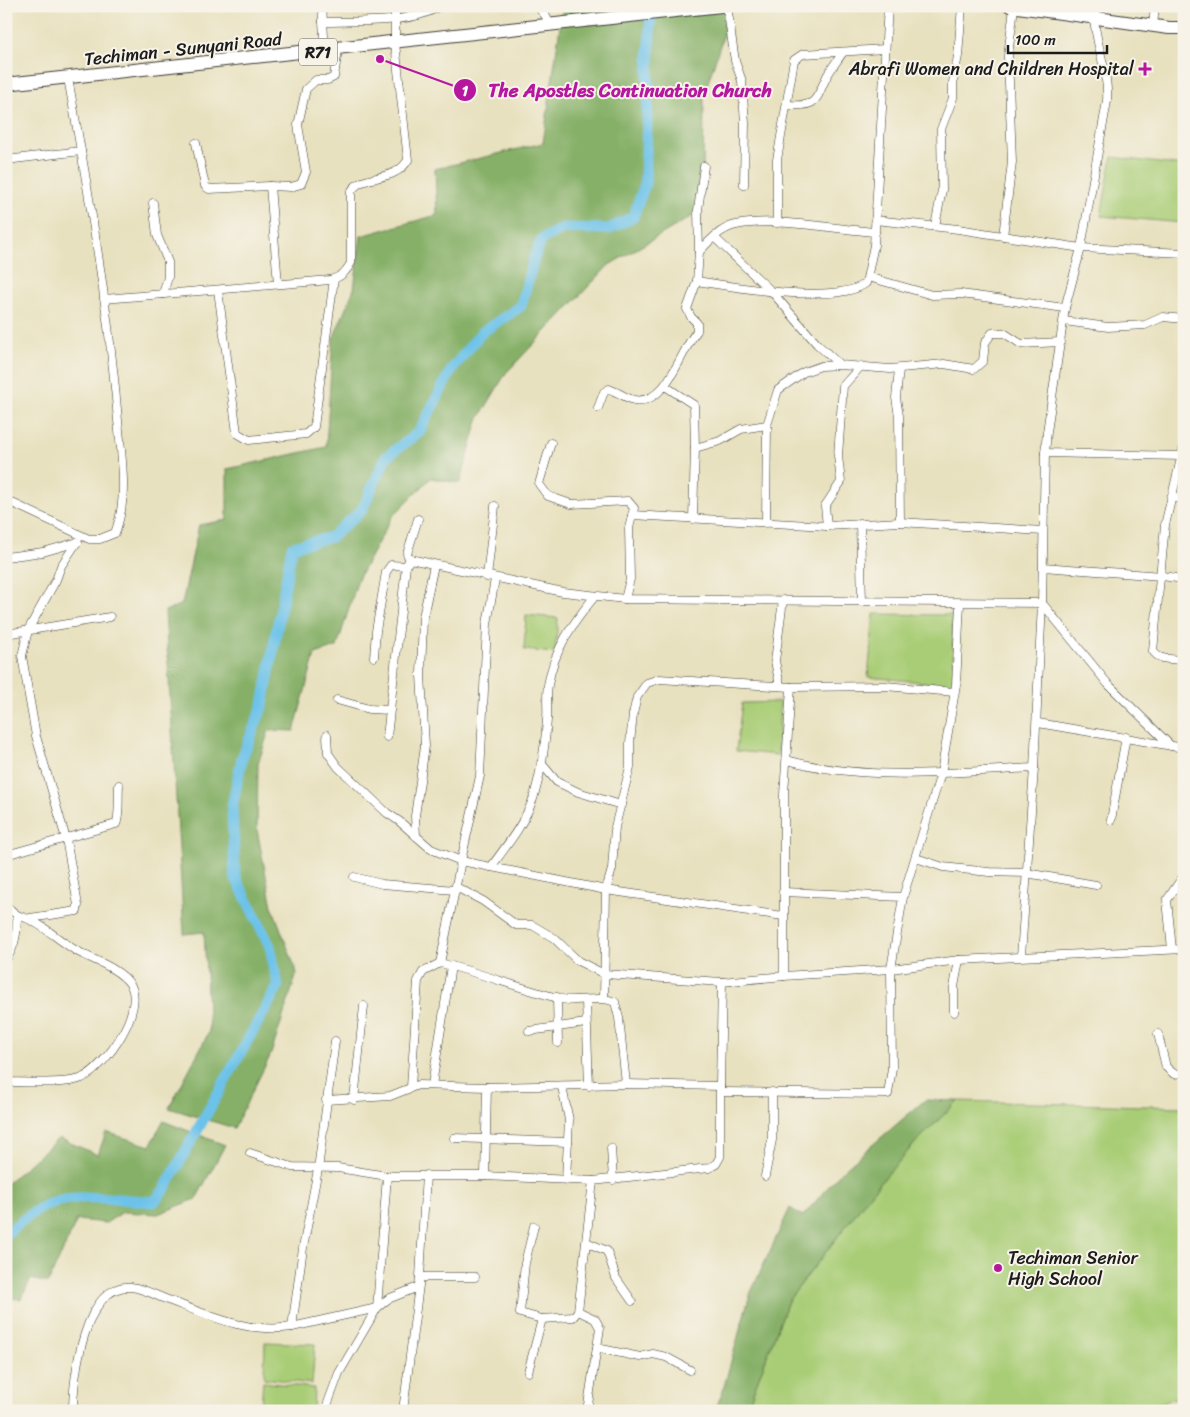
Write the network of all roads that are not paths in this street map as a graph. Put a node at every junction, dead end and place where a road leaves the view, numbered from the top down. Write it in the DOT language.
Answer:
graph roads {
  1 [pos="322,6"];
  2 [pos="395,6"];
  3 [pos="439,6"];
  4 [pos="537,6"];
  5 [pos="721,6"];
  6 [pos="727,6"];
  7 [pos="888,6"];
  8 [pos="962,6"];
  9 [pos="1012,6"];
  10 [pos="1156,6"];
  11 [pos="1094,18"];
  12 [pos="395,20"];
  13 [pos="323,22"];
  14 [pos="550,26"];
  15 [pos="1153,26"];
  16 [pos="1182,29"];
  17 [pos="395,43"];
  18 [pos="886,49"];
  19 [pos="331,50"];
  20 [pos="843,52"];
  21 [pos="68,78"];
  22 [pos="6,84"];
  23 [pos="788,105"];
  24 [pos="196,142"];
  25 [pos="81,151"];
  26 [pos="6,160"];
  27 [pos="704,166"];
  28 [pos="270,186"];
  29 [pos="744,186"];
  30 [pos="152,203"];
  31 [pos="876,220"];
  32 [pos="778,224"];
  33 [pos="935,226"];
  34 [pos="875,232"];
  35 [pos="1003,236"];
  36 [pos="714,237"];
  37 [pos="1082,248"];
  38 [pos="699,252"];
  39 [pos="1184,254"];
  40 [pos="868,277"];
  41 [pos="334,279"];
  42 [pos="697,281"];
  43 [pos="278,284"];
  44 [pos="218,290"];
  45 [pos="772,292"];
  46 [pos="163,294"];
  47 [pos="104,299"];
  48 [pos="1065,308"];
  49 [pos="1184,319"];
  50 [pos="1064,320"];
  51 [pos="1061,342"];
  52 [pos="828,353"];
  53 [pos="840,365"];
  54 [pos="821,366"];
  55 [pos="861,366"];
  56 [pos="899,368"];
  57 [pos="665,386"];
  58 [pos="598,408"];
  59 [pos="766,425"];
  60 [pos="552,443"];
  61 [pos="1184,446"];
  62 [pos="695,448"];
  63 [pos="1045,453"];
  64 [pos="1181,456"];
  65 [pos="1171,497"];
  66 [pos="1184,499"];
  67 [pos="6,500"];
  68 [pos="496,506"];
  69 [pos="632,515"];
  70 [pos="418,519"];
  71 [pos="693,519"];
  72 [pos="900,522"];
  73 [pos="766,523"];
  74 [pos="860,523"];
  75 [pos="826,526"];
  76 [pos="1043,531"];
  77 [pos="89,539"];
  78 [pos="77,542"];
  79 [pos="6,557"];
  80 [pos="408,562"];
  81 [pos="434,565"];
  82 [pos="1044,567"];
  83 [pos="1162,576"];
  84 [pos="491,578"];
  85 [pos="1184,580"];
  86 [pos="595,596"];
  87 [pos="625,599"];
  88 [pos="782,600"];
  89 [pos="862,602"];
  90 [pos="960,602"];
  91 [pos="1042,603"];
  92 [pos="110,616"];
  93 [pos="28,630"];
  94 [pos="6,634"];
  95 [pos="374,658"];
  96 [pos="1184,660"];
  97 [pos="780,686"];
  98 [pos="791,687"];
  99 [pos="954,692"];
  100 [pos="337,700"];
  101 [pos="389,710"];
  102 [pos="1038,723"];
  103 [pos="327,735"];
  104 [pos="387,737"];
  105 [pos="1126,737"];
  106 [pos="1171,746"];
  107 [pos="1184,748"];
  108 [pos="787,760"];
  109 [pos="541,763"];
  110 [pos="1034,768"];
  111 [pos="941,772"];
  112 [pos="119,785"];
  113 [pos="621,806"];
  114 [pos="1111,820"];
  115 [pos="416,836"];
  116 [pos="66,839"];
  117 [pos="6,854"];
  118 [pos="916,858"];
  119 [pos="461,861"];
  120 [pos="491,867"];
  121 [pos="1026,873"];
  122 [pos="1184,875"];
  123 [pos="354,876"];
  124 [pos="1096,885"];
  125 [pos="456,888"];
  126 [pos="606,890"];
  127 [pos="784,892"];
  128 [pos="903,897"];
  129 [pos="6,906"];
  130 [pos="17,915"];
  131 [pos="783,916"];
  132 [pos="30,918"];
  133 [pos="1172,949"];
  134 [pos="1184,949"];
  135 [pos="1021,956"];
  136 [pos="6,959"];
  137 [pos="959,960"];
  138 [pos="440,963"];
  139 [pos="451,966"];
  140 [pos="891,969"];
  141 [pos="604,974"];
  142 [pos="784,976"];
  143 [pos="722,982"];
  144 [pos="558,997"];
  145 [pos="604,998"];
  146 [pos="586,1001"];
  147 [pos="364,1006"];
  148 [pos="954,1012"];
  149 [pos="586,1023"];
  150 [pos="558,1027"];
  151 [pos="529,1031"];
  152 [pos="1158,1034"];
  153 [pos="335,1041"];
  154 [pos="558,1043"];
  155 [pos="1184,1073"];
  156 [pos="6,1082"];
  157 [pos="626,1084"];
  158 [pos="432,1085"];
  159 [pos="589,1086"];
  160 [pos="411,1087"];
  161 [pos="487,1087"];
  162 [pos="562,1087"];
  163 [pos="720,1089"];
  164 [pos="772,1092"];
  165 [pos="326,1100"];
  166 [pos="354,1100"];
  167 [pos="454,1138"];
  168 [pos="486,1138"];
  169 [pos="568,1142"];
  170 [pos="611,1148"];
  171 [pos="250,1153"];
  172 [pos="318,1169"];
  173 [pos="426,1175"];
  174 [pos="387,1176"];
  175 [pos="485,1176"];
  176 [pos="765,1176"];
  177 [pos="566,1179"];
  178 [pos="613,1180"];
  179 [pos="594,1181"];
  180 [pos="534,1226"];
  181 [pos="586,1242"];
  182 [pos="420,1277"];
  183 [pos="475,1277"];
  184 [pos="418,1287"];
  185 [pos="632,1301"];
  186 [pos="377,1308"];
  187 [pos="578,1311"];
  188 [pos="542,1319"];
  189 [pos="292,1327"];
  190 [pos="597,1348"];
  191 [pos="690,1370"];
  192 [pos="528,1372"];
  193 [pos="73,1411"];
  194 [pos="325,1411"];
  195 [pos="403,1411"];
  196 [pos="587,1411"];
  1 -- 13 [label="street"];
  2 -- 12 [label="street"];
  3 -- 12 [label="street"];
  4 -- 14 [label="street"];
  5 -- 14 [label="main road, Techiman - Sunyani Road / R71"];
  6 -- 29 [label="street"];
  7 -- 18 [label="street"];
  8 -- 33 [label="street"];
  9 -- 11 [label="main road"];
  9 -- 35 [label="street"];
  10 -- 15 [label="street"];
  11 -- 15 [label="main road"];
  11 -- 37 [label="street"];
  12 -- 13 [label="street"];
  12 -- 17 [label="street"];
  13 -- 19 [label="street"];
  14 -- 17 [label="main road, Techiman - Sunyani Road / R71"];
  15 -- 16 [label="main road"];
  17 -- 19 [label="main road, Techiman - Sunyani Road / R71"];
  17 -- 41 [label="street"];
  18 -- 20 [label="street"];
  18 -- 31 [label="street"];
  19 -- 21 [label="main road, Techiman - Sunyani Road / R71"];
  19 -- 28 [label="street"];
  20 -- 23 [label="street"];
  20 -- 23 [label="street"];
  21 -- 22 [label="main road, Techiman - Sunyani Road / R71"];
  21 -- 25 [label="street"];
  23 -- 32 [label="street"];
  24 -- 28 [label="street"];
  25 -- 26 [label="street"];
  25 -- 47 [label="street"];
  27 -- 38 [label="street"];
  28 -- 43 [label="street"];
  30 -- 46 [label="street"];
  31 -- 33 [label="street"];
  31 -- 34 [label="street"];
  32 -- 34 [label="street"];
  32 -- 36 [label="street"];
  33 -- 35 [label="street"];
  34 -- 40 [label="street"];
  35 -- 37 [label="street"];
  36 -- 38 [label="street"];
  36 -- 45 [label="street"];
  37 -- 39 [label="street"];
  37 -- 48 [label="street"];
  38 -- 42 [label="street"];
  40 -- 45 [label="street"];
  40 -- 48 [label="street"];
  41 -- 43 [label="street"];
  41 -- 44 [label="street"];
  42 -- 45 [label="street"];
  42 -- 57 [label="street"];
  43 -- 44 [label="street"];
  44 -- 46 [label="street"];
  45 -- 52 [label="street"];
  46 -- 47 [label="street"];
  47 -- 77 [label="street"];
  48 -- 50 [label="street"];
  49 -- 50 [label="street"];
  50 -- 51 [label="street"];
  51 -- 56 [label="street"];
  51 -- 63 [label="street"];
  52 -- 53 [label="street"];
  52 -- 54 [label="street"];
  53 -- 54 [label="street"];
  53 -- 55 [label="street"];
  54 -- 59 [label="street"];
  55 -- 56 [label="street"];
  55 -- 75 [label="street"];
  56 -- 72 [label="street"];
  57 -- 58 [label="street"];
  57 -- 62 [label="street"];
  59 -- 62 [label="street"];
  59 -- 73 [label="street"];
  60 -- 69 [label="street"];
  61 -- 64 [label="street"];
  62 -- 71 [label="street"];
  63 -- 64 [label="street"];
  63 -- 76 [label="street"];
  64 -- 65 [label="street"];
  65 -- 66 [label="street"];
  65 -- 83 [label="street"];
  67 -- 77 [label="street"];
  68 -- 84 [label="street"];
  69 -- 71 [label="street"];
  69 -- 87 [label="street"];
  70 -- 80 [label="street"];
  71 -- 73 [label="street"];
  72 -- 74 [label="street"];
  72 -- 76 [label="street"];
  73 -- 75 [label="street"];
  74 -- 75 [label="street"];
  74 -- 89 [label="street"];
  76 -- 82 [label="street"];
  77 -- 78 [label="street"];
  78 -- 79 [label="street"];
  78 -- 93 [label="street"];
  80 -- 81 [label="street"];
  80 -- 95 [label="street"];
  80 -- 101 [label="street"];
  81 -- 84 [label="street"];
  81 -- 115 [label="street"];
  82 -- 83 [label="street"];
  82 -- 91 [label="street"];
  83 -- 85 [label="street"];
  83 -- 96 [label="street"];
  84 -- 86 [label="street"];
  84 -- 119 [label="street"];
  86 -- 87 [label="street"];
  86 -- 109 [label="street"];
  87 -- 88 [label="street"];
  88 -- 89 [label="street"];
  88 -- 97 [label="street"];
  89 -- 90 [label="street"];
  90 -- 91 [label="street"];
  90 -- 99 [label="street"];
  91 -- 102 [label="street"];
  91 -- 106 [label="street"];
  92 -- 93 [label="street"];
  93 -- 94 [label="street"];
  93 -- 116 [label="street"];
  97 -- 98 [label="street"];
  97 -- 113 [label="street"];
  98 -- 99 [label="street"];
  98 -- 108 [label="street"];
  99 -- 111 [label="street"];
  100 -- 101 [label="street"];
  101 -- 104 [label="street"];
  102 -- 105 [label="street"];
  102 -- 110 [label="street"];
  103 -- 115 [label="street"];
  105 -- 106 [label="street"];
  105 -- 114 [label="street"];
  106 -- 107 [label="street"];
  108 -- 111 [label="street"];
  108 -- 127 [label="street"];
  109 -- 113 [label="street"];
  109 -- 120 [label="street"];
  110 -- 111 [label="street"];
  110 -- 121 [label="street"];
  111 -- 118 [label="street"];
  112 -- 116 [label="street"];
  113 -- 126 [label="street"];
  115 -- 119 [label="street"];
  116 -- 117 [label="street"];
  116 -- 132 [label="street"];
  118 -- 121 [label="street"];
  118 -- 128 [label="street"];
  119 -- 120 [label="street"];
  119 -- 125 [label="street"];
  120 -- 126 [label="street"];
  121 -- 124 [label="street"];
  121 -- 135 [label="street"];
  122 -- 133 [label="street"];
  123 -- 125 [label="street"];
  125 -- 138 [label="street"];
  125 -- 141 [label="street"];
  126 -- 131 [label="street"];
  126 -- 141 [label="street"];
  127 -- 128 [label="street"];
  127 -- 131 [label="street"];
  128 -- 140 [label="street"];
  129 -- 130 [label="street"];
  130 -- 132 [label="street"];
  130 -- 136 [label="street"];
  131 -- 142 [label="street"];
  132 -- 156 [label="street"];
  133 -- 134 [label="street"];
  133 -- 135 [label="street"];
  135 -- 137 [label="street"];
  137 -- 140 [label="street"];
  137 -- 148 [label="street"];
  138 -- 139 [label="street"];
  138 -- 160 [label="street"];
  139 -- 144 [label="street"];
  139 -- 158 [label="street"];
  140 -- 142 [label="street"];
  140 -- 164 [label="street"];
  141 -- 143 [label="street"];
  141 -- 145 [label="street"];
  142 -- 143 [label="street"];
  143 -- 163 [label="street"];
  144 -- 146 [label="street"];
  144 -- 150 [label="street"];
  145 -- 146 [label="street"];
  145 -- 157 [label="street"];
  146 -- 149 [label="street"];
  147 -- 166 [label="street"];
  149 -- 150 [label="street"];
  149 -- 159 [label="street"];
  150 -- 151 [label="street"];
  150 -- 154 [label="street"];
  152 -- 155 [label="street"];
  153 -- 165 [label="street"];
  157 -- 159 [label="street"];
  157 -- 163 [label="street"];
  158 -- 160 [label="street"];
  158 -- 161 [label="street"];
  159 -- 162 [label="street"];
  160 -- 166 [label="street"];
  161 -- 162 [label="street"];
  161 -- 168 [label="street"];
  162 -- 169 [label="street"];
  163 -- 164 [label="street"];
  163 -- 178 [label="street"];
  164 -- 176 [label="street"];
  165 -- 166 [label="street"];
  165 -- 172 [label="street"];
  167 -- 168 [label="street"];
  168 -- 169 [label="street"];
  168 -- 175 [label="street"];
  169 -- 177 [label="street"];
  170 -- 178 [label="street"];
  171 -- 172 [label="street"];
  172 -- 174 [label="street"];
  172 -- 189 [label="street"];
  173 -- 174 [label="street"];
  173 -- 175 [label="street"];
  173 -- 182 [label="street"];
  174 -- 186 [label="street"];
  175 -- 177 [label="street"];
  177 -- 179 [label="street"];
  178 -- 179 [label="street"];
  179 -- 181 [label="street"];
  180 -- 188 [label="street"];
  181 -- 185 [label="street"];
  181 -- 187 [label="street"];
  182 -- 183 [label="street"];
  182 -- 184 [label="street"];
  184 -- 186 [label="street"];
  184 -- 195 [label="street"];
  186 -- 189 [label="street"];
  186 -- 194 [label="street"];
  187 -- 188 [label="street"];
  187 -- 190 [label="street"];
  188 -- 192 [label="street"];
  189 -- 193 [label="street"];
  190 -- 191 [label="street"];
  190 -- 196 [label="street"];
}
